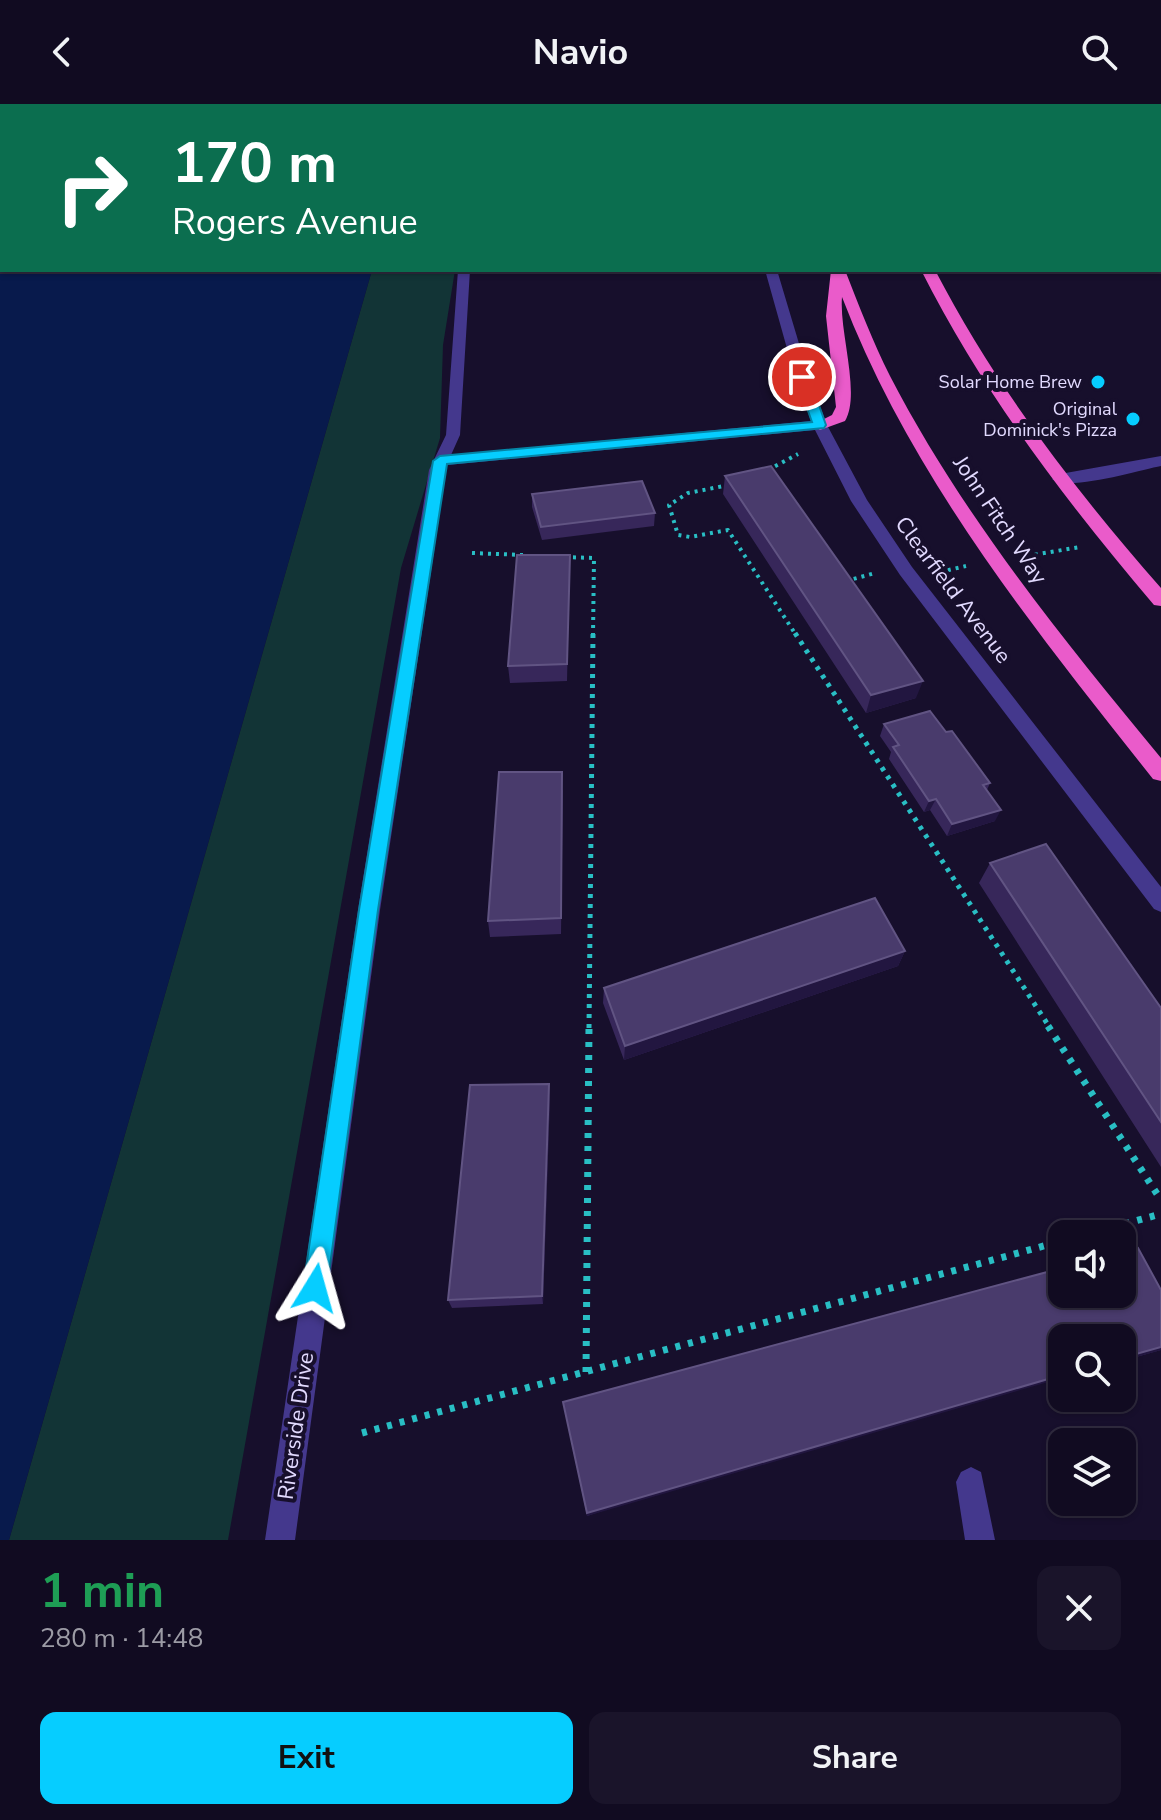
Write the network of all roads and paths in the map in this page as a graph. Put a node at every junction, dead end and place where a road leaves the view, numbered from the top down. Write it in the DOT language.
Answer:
graph roads {
  1 [pos="464,272"];
  2 [pos="772,272"];
  3 [pos="838,272"];
  4 [pos="839,272"];
  5 [pos="929,272"];
  6 [pos="820,425"];
  7 [pos="806,449"];
  8 [pos="440,461"];
  9 [pos="1161,461"];
  10 [pos="766,471"];
  11 [pos="1060,479"];
  12 [pos="740,484"];
  13 [pos="472,553"];
  14 [pos="533,555"];
  15 [pos="563,557"];
  16 [pos="881,572"];
  17 [pos="845,582"];
  18 [pos="1161,600"];
  19 [pos="1161,773"];
  20 [pos="1161,903"];
  21 [pos="1161,1200"];
  22 [pos="1161,1214"];
  23 [pos="1136,1221"];
  24 [pos="1048,1245"];
  25 [pos="586,1372"];
  26 [pos="362,1433"];
  27 [pos="971,1482"];
  28 [pos="280,1540"];
  29 [pos="980,1540"];
  1 -- 8 [label="street, Riverside Drive"];
  2 -- 6 [label="street, Clearfield Avenue"];
  3 -- 6 [label="highway"];
  4 -- 19 [label="highway, John Fitch Way"];
  5 -- 11 [label="highway"];
  6 -- 8 [label="street"];
  6 -- 20 [label="street, Clearfield Avenue"];
  7 -- 10 [label="path"];
  8 -- 28 [label="street, Riverside Drive"];
  9 -- 11 [label="street"];
  11 -- 18 [label="highway"];
  12 -- 21 [label="path"];
  13 -- 14 [label="path"];
  15 -- 25 [label="path"];
  16 -- 17 [label="path"];
  22 -- 23 [label="path"];
  24 -- 25 [label="path"];
  25 -- 26 [label="path"];
  27 -- 29 [label="street"];
}
